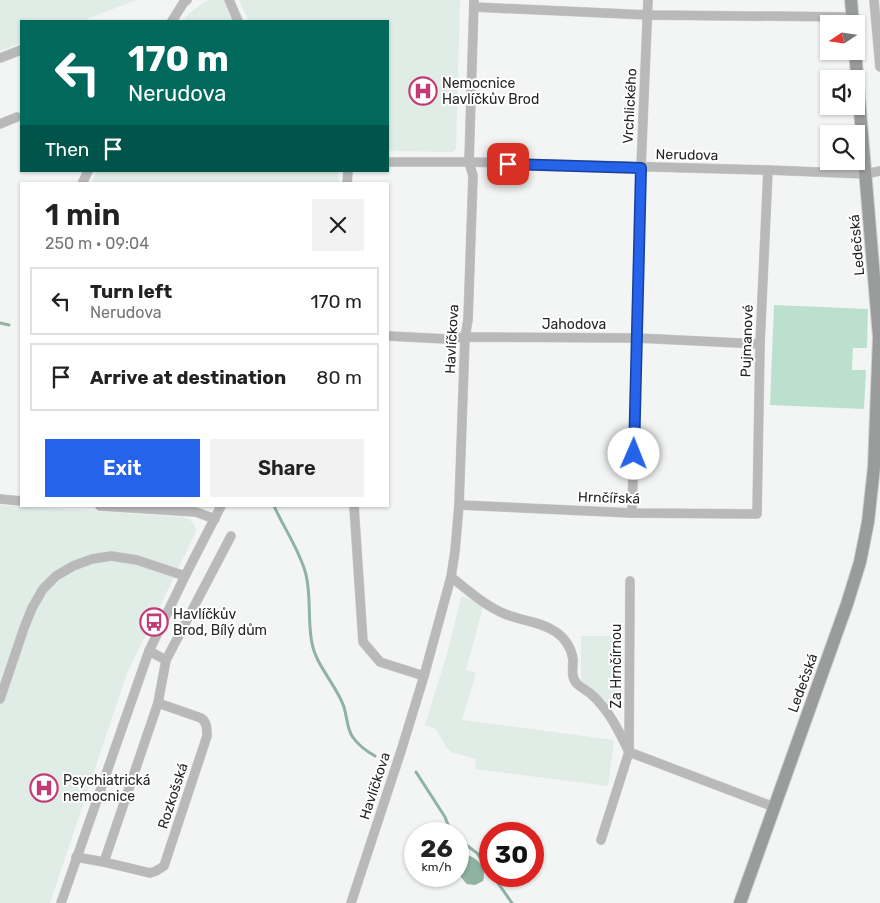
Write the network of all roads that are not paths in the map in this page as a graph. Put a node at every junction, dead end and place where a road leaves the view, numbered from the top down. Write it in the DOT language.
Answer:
graph roads {
  1 [pos="187,0"];
  2 [pos="229,0"];
  3 [pos="648,0"];
  4 [pos="851,0"];
  5 [pos="874,0"];
  6 [pos="474,4"];
  7 [pos="648,15"];
  8 [pos="852,15"];
  9 [pos="820,19"];
  10 [pos="173,20"];
  11 [pos="238,20"];
  12 [pos="20,50"];
  13 [pos="0,58"];
  14 [pos="856,60"];
  15 [pos="880,66"];
  16 [pos="17,117"];
  17 [pos="0,124"];
  18 [pos="389,162"];
  19 [pos="469,162"];
  20 [pos="641,168"];
  21 [pos="768,170"];
  22 [pos="880,171"];
  23 [pos="866,174"];
  24 [pos="879,314"];
  25 [pos="389,336"];
  26 [pos="465,337"];
  27 [pos="637,338"];
  28 [pos="760,344"];
  29 [pos="877,467"];
  30 [pos="0,499"];
  31 [pos="20,500"];
  32 [pos="459,505"];
  33 [pos="119,507"];
  34 [pos="221,507"];
  35 [pos="354,507"];
  36 [pos="632,513"];
  37 [pos="757,514"];
  38 [pos="215,519"];
  39 [pos="232,536"];
  40 [pos="185,576"];
  41 [pos="451,577"];
  42 [pos="630,581"];
  43 [pos="149,651"];
  44 [pos="166,660"];
  45 [pos="424,676"];
  46 [pos="2,685"];
  47 [pos="0,699"];
  48 [pos="158,703"];
  49 [pos="629,752"];
  50 [pos="774,807"];
  51 [pos="601,840"];
  52 [pos="76,857"];
  53 [pos="104,862"];
  54 [pos="61,903"];
  55 [pos="351,903"];
  56 [pos="740,903"];
  1 -- 10 [label="street"];
  2 -- 11 [label="street"];
  3 -- 7 [label="street, Vrchlického"];
  4 -- 8 [label="main road"];
  5 -- 15 [label="street"];
  6 -- 7 [label="street"];
  6 -- 19 [label="street, Havlíčkova"];
  7 -- 9 [label="street"];
  7 -- 20 [label="street, Vrchlického"];
  12 -- 13 [label="street"];
  14 -- 23 [label="main road, Ledečská"];
  16 -- 17 [label="street"];
  18 -- 19 [label="street, Nerudova"];
  19 -- 20 [label="street, Nerudova"];
  19 -- 26 [label="street, Havlíčkova"];
  20 -- 21 [label="street, Nerudova"];
  20 -- 27 [label="street, Vrchlického"];
  21 -- 23 [label="street, Nerudova"];
  21 -- 28 [label="street, Pujmanové"];
  22 -- 23 [label="street"];
  23 -- 24 [label="main road, Ledečská"];
  24 -- 29 [label="main road, Ledečská"];
  25 -- 26 [label="street, Jahodova"];
  26 -- 27 [label="street, Jahodova"];
  26 -- 32 [label="street, Havlíčkova"];
  27 -- 28 [label="street, Jahodova"];
  27 -- 36 [label="street, Vrchlického"];
  28 -- 37 [label="street, Pujmanové"];
  29 -- 50 [label="main road, Ledečská"];
  30 -- 31 [label="street"];
  32 -- 36 [label="street, Hrnčířská"];
  32 -- 41 [label="street, Havlíčkova"];
  33 -- 38 [label="street"];
  34 -- 38 [label="street"];
  35 -- 45 [label="street"];
  36 -- 37 [label="street, Hrnčířská"];
  38 -- 40 [label="street"];
  39 -- 44 [label="street"];
  40 -- 43 [label="street"];
  40 -- 46 [label="street"];
  41 -- 45 [label="street, Havlíčkova"];
  41 -- 49 [label="street"];
  42 -- 49 [label="street, Za Hrnčírnou"];
  43 -- 44 [label="street"];
  43 -- 52 [label="street"];
  44 -- 48 [label="street"];
  45 -- 55 [label="street, Havlíčkova"];
  46 -- 47 [label="street"];
  48 -- 53 [label="street"];
  48 -- 53 [label="street, Rozkošská"];
  49 -- 50 [label="street"];
  49 -- 51 [label="street, Za Hrnčírnou"];
  50 -- 56 [label="main road, Ledečská"];
  52 -- 53 [label="street, Rozkošská"];
  52 -- 54 [label="street"];
}
